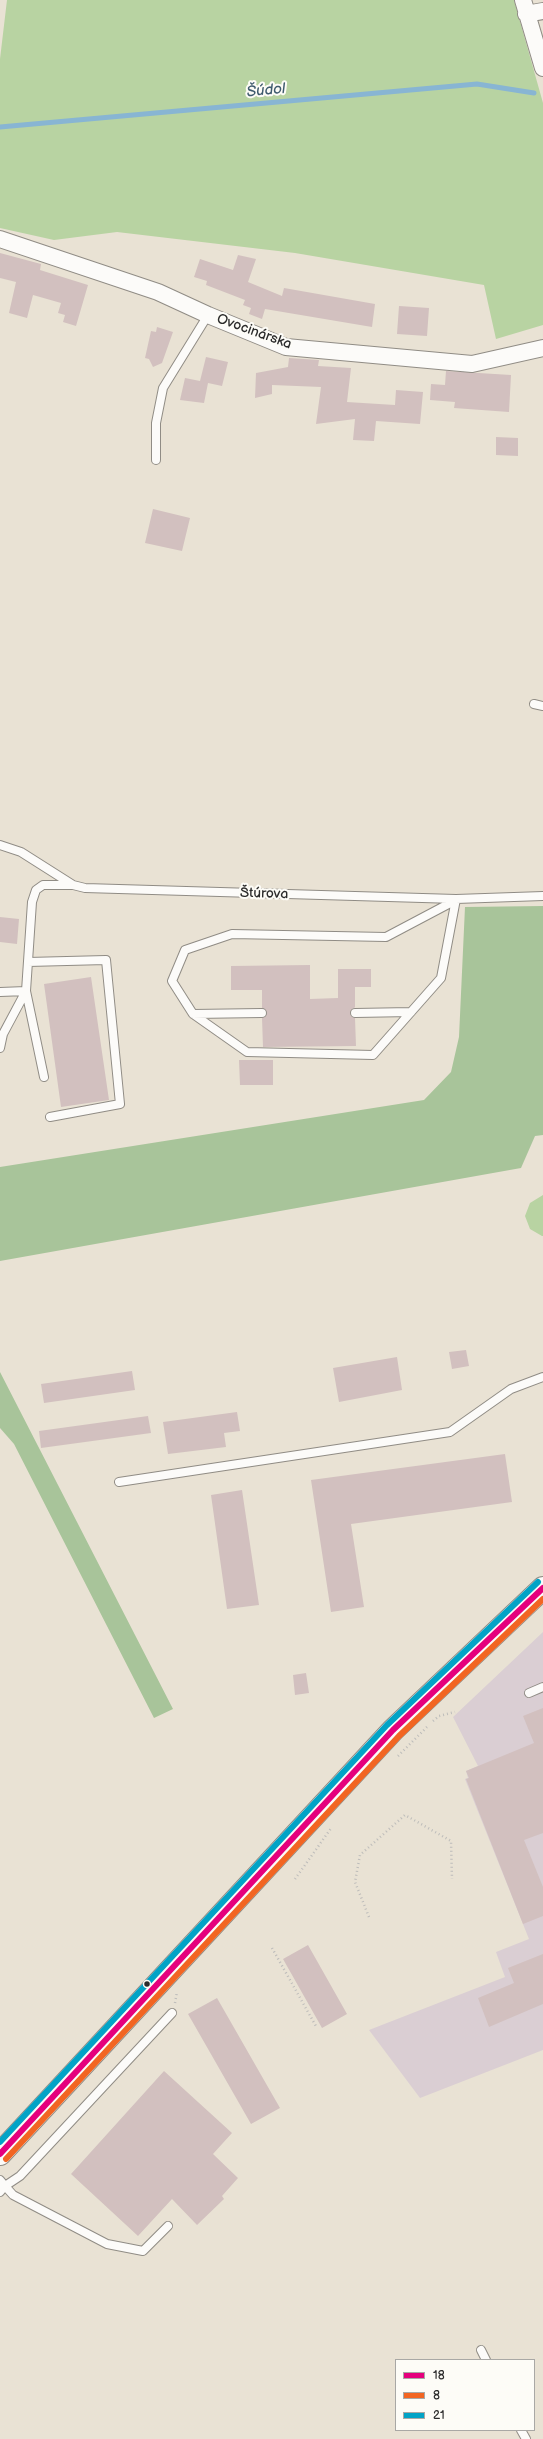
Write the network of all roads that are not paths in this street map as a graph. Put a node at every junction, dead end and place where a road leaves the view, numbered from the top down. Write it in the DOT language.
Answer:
graph roads {
  1 [pos="524,7"];
  2 [pos="543,11"];
  3 [pos="543,68"];
  4 [pos="0,239"];
  5 [pos="208,315"];
  6 [pos="543,348"];
  7 [pos="156,460"];
  8 [pos="534,704"];
  9 [pos="543,706"];
  10 [pos="0,845"];
  11 [pos="73,885"];
  12 [pos="543,896"];
  13 [pos="456,899"];
  14 [pos="28,962"];
  15 [pos="26,991"];
  16 [pos="0,992"];
  17 [pos="411,1012"];
  18 [pos="262,1013"];
  19 [pos="355,1013"];
  20 [pos="193,1014"];
  21 [pos="0,1048"];
  22 [pos="44,1077"];
  23 [pos="50,1117"];
  24 [pos="543,1377"];
  25 [pos="119,1482"];
  26 [pos="543,1588"];
  27 [pos="543,1687"];
  28 [pos="529,1693"];
  29 [pos="172,2013"];
  30 [pos="0,2154"];
  31 [pos="2,2186"];
  32 [pos="168,2226"];
  33 [pos="481,2350"];
  34 [pos="486,2359"];
  1 -- 2 [label="street"];
  1 -- 3 [label="street"];
  4 -- 5 [label="street, Ovocinárska"];
  5 -- 6 [label="street, Ovocinárska"];
  5 -- 7 [label="lane"];
  8 -- 9 [label="lane"];
  10 -- 11 [label="lane"];
  11 -- 13 [label="lane, Štúrova"];
  11 -- 14 [label="lane, Štúrova"];
  12 -- 13 [label="lane, Štúrova"];
  13 -- 17 [label="lane"];
  13 -- 20 [label="lane, Štúrova"];
  14 -- 15 [label="lane, Štúrova"];
  14 -- 23 [label="lane"];
  15 -- 16 [label="lane"];
  15 -- 21 [label="lane"];
  15 -- 22 [label="lane"];
  17 -- 19 [label="lane"];
  17 -- 20 [label="lane"];
  18 -- 20 [label="lane"];
  24 -- 25 [label="lane"];
  26 -- 30 [label="street"];
  27 -- 28 [label="lane"];
  29 -- 31 [label="lane"];
  31 -- 32 [label="lane"];
  33 -- 34 [label="lane"];
}
